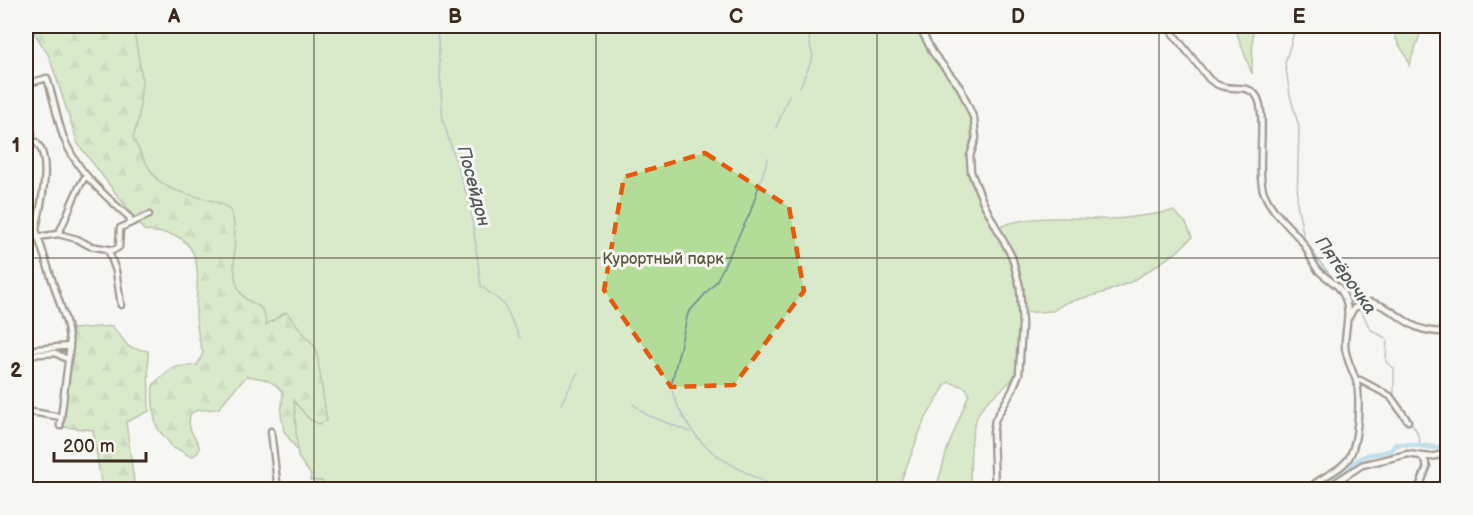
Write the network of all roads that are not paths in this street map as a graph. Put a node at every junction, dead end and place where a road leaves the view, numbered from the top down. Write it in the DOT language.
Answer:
graph roads {
  1 [pos="919,26"];
  2 [pos="1167,26"];
  3 [pos="26,52"];
  4 [pos="26,77"];
  5 [pos="26,84"];
  6 [pos="26,108"];
  7 [pos="28,139"];
  8 [pos="86,176"];
  9 [pos="149,215"];
  10 [pos="130,223"];
  11 [pos="58,234"];
  12 [pos="26,235"];
  13 [pos="38,237"];
  14 [pos="108,249"];
  15 [pos="121,305"];
  16 [pos="1349,317"];
  17 [pos="1448,332"];
  18 [pos="70,346"];
  19 [pos="26,350"];
  20 [pos="26,354"];
  21 [pos="67,359"];
  22 [pos="1356,381"];
  23 [pos="26,411"];
  24 [pos="61,417"];
  25 [pos="1408,421"];
  26 [pos="60,426"];
  27 [pos="271,431"];
  28 [pos="1448,453"];
  29 [pos="1421,456"];
  30 [pos="278,489"];
  31 [pos="995,489"];
  32 [pos="1307,489"];
  33 [pos="1324,489"];
  34 [pos="1418,489"];
  1 -- 31 [label="street"];
  2 -- 16 [label="street"];
  3 -- 4 [label="street"];
  5 -- 8 [label="street"];
  6 -- 7 [label="street"];
  7 -- 13 [label="street"];
  8 -- 10 [label="street"];
  8 -- 11 [label="street"];
  9 -- 10 [label="street"];
  10 -- 14 [label="street"];
  11 -- 13 [label="street"];
  11 -- 14 [label="street"];
  12 -- 13 [label="street"];
  13 -- 18 [label="street"];
  14 -- 15 [label="street"];
  16 -- 17 [label="street"];
  16 -- 22 [label="street"];
  18 -- 19 [label="street"];
  18 -- 21 [label="street"];
  20 -- 21 [label="street"];
  21 -- 24 [label="street"];
  22 -- 25 [label="street"];
  22 -- 32 [label="street"];
  23 -- 24 [label="street"];
  24 -- 26 [label="street"];
  27 -- 30 [label="street"];
  28 -- 29 [label="street"];
  29 -- 33 [label="street"];
  29 -- 34 [label="street"];
}
